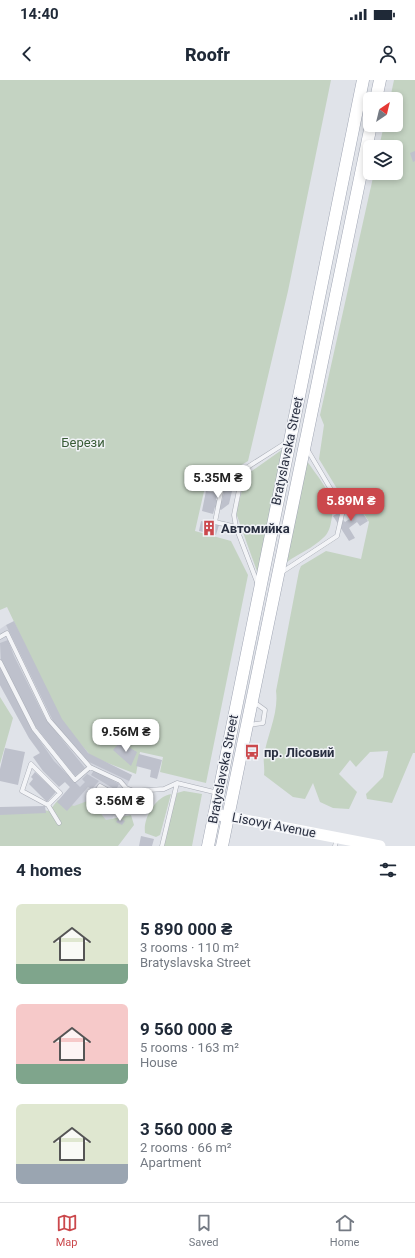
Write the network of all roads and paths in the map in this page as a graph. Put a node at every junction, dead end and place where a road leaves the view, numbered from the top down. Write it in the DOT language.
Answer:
graph roads {
  1 [pos="363,80"];
  2 [pos="380,80"];
  3 [pos="377,92"];
  4 [pos="370,132"];
  5 [pos="289,441"];
  6 [pos="305,445"];
  7 [pos="243,470"];
  8 [pos="236,527"];
  9 [pos="278,575"];
  10 [pos="259,587"];
  11 [pos="0,637"];
  12 [pos="0,662"];
  13 [pos="90,767"];
  14 [pos="177,783"];
  15 [pos="134,791"];
  16 [pos="218,793"];
  17 [pos="114,794"];
  18 [pos="48,805"];
  19 [pos="214,814"];
  20 [pos="228,816"];
  21 [pos="59,823"];
  22 [pos="336,842"];
  23 [pos="373,845"];
  24 [pos="162,846"];
  25 [pos="208,846"];
  26 [pos="222,846"];
  1 -- 5 [label="main road, Bratyslavska Street"];
  2 -- 3 [label="main road"];
  4 -- 6 [label="main road, Bratyslavska Street"];
  5 -- 7 [label="lane"];
  5 -- 10 [label="main road, Bratyslavska Street"];
  6 -- 9 [label="main road, Bratyslavska Street"];
  6 -- 9 [label="lane"];
  7 -- 8 [label="lane"];
  7 -- 8 [label="lane"];
  8 -- 10 [label="lane"];
  9 -- 20 [label="main road, Bratyslavska Street"];
  10 -- 16 [label="main road, Bratyslavska Street"];
  11 -- 13 [label="lane"];
  12 -- 13 [label="lane"];
  13 -- 15 [label="lane"];
  14 -- 15 [label="lane"];
  14 -- 16 [label="lane"];
  14 -- 24 [label="lane"];
  15 -- 17 [label="lane"];
  16 -- 19 [label="main road, Bratyslavska Street"];
  16 -- 20 [label="lane"];
  17 -- 17 [label="lane"];
  18 -- 18 [label="lane"];
  18 -- 21 [label="lane"];
  19 -- 20 [label="street, Lisovyi Avenue"];
  19 -- 25 [label="main road, Bratyslavska Street"];
  20 -- 22 [label="street, Lisovyi Avenue"];
  20 -- 26 [label="main road, Bratyslavska Street"];
  22 -- 23 [label="street, Lisovyi Avenue"];
}
